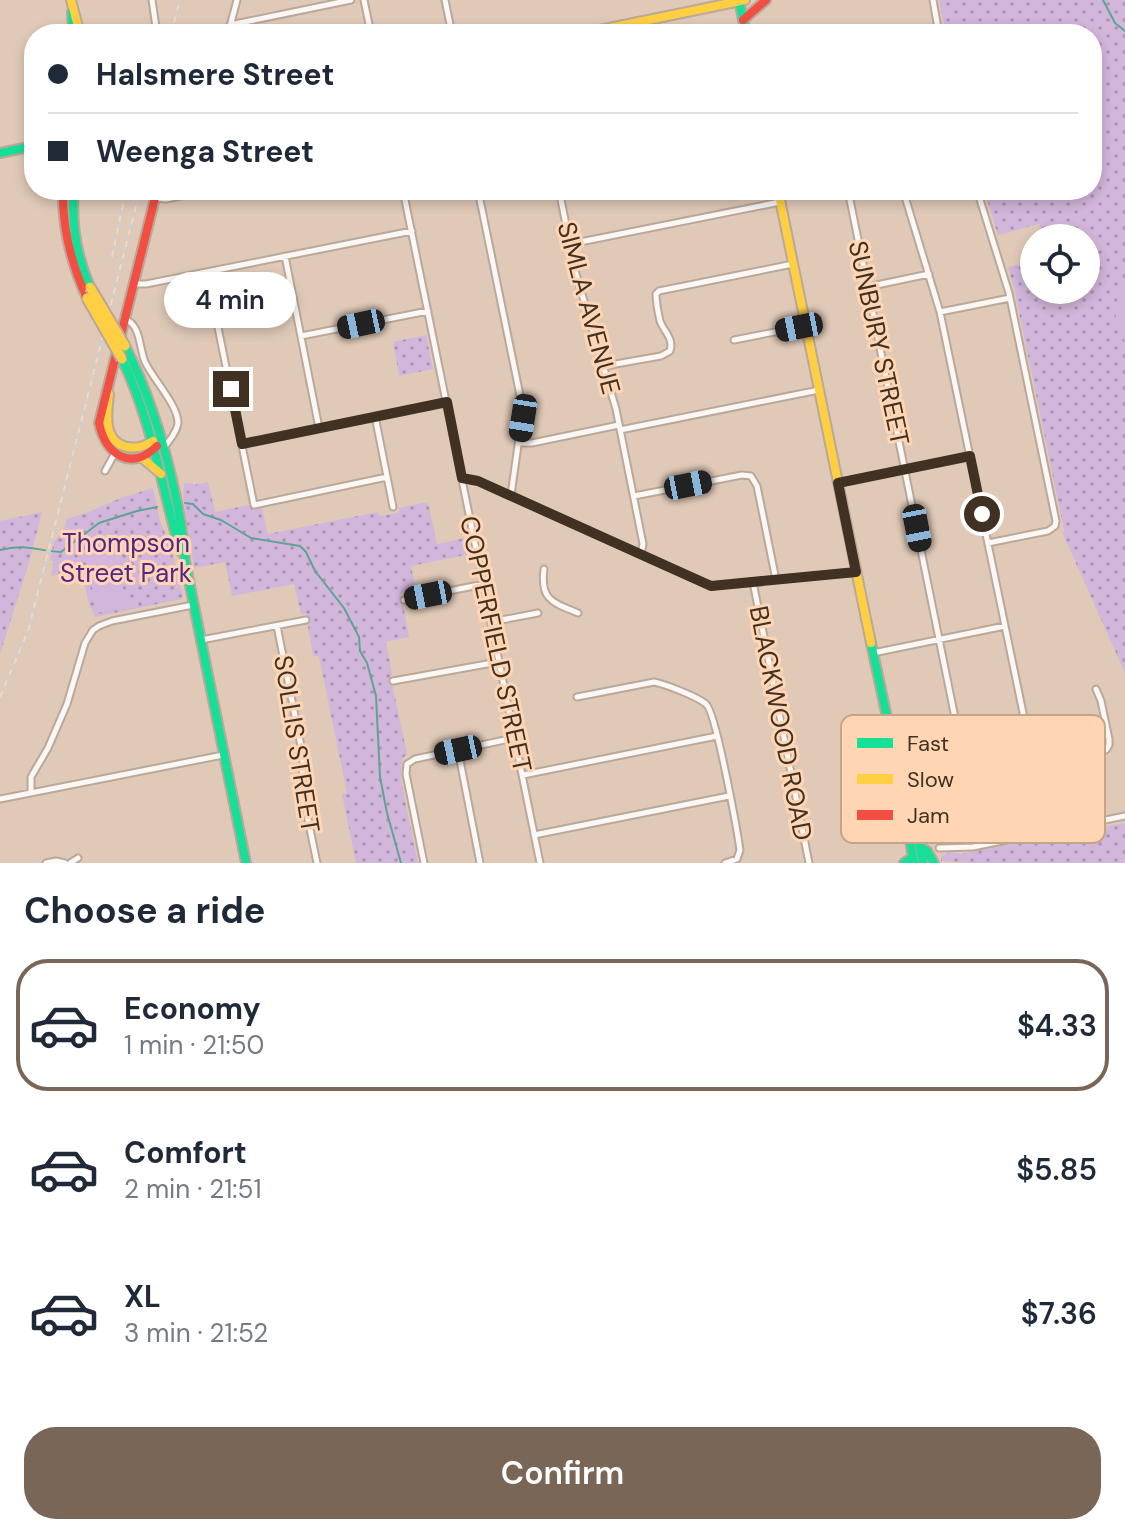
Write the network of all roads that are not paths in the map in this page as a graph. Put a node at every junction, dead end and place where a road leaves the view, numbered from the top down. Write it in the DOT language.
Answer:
graph roads {
  1 [pos="152,0"];
  2 [pos="237,0"];
  3 [pos="351,0"];
  4 [pos="364,0"];
  5 [pos="445,0"];
  6 [pos="741,0"];
  7 [pos="766,0"];
  8 [pos="933,0"];
  9 [pos="72,4"];
  10 [pos="743,20"];
  11 [pos="71,24"];
  12 [pos="77,24"];
  13 [pos="156,24"];
  14 [pos="230,24"];
  15 [pos="235,24"];
  16 [pos="369,24"];
  17 [pos="450,24"];
  18 [pos="627,24"];
  19 [pos="744,24"];
  20 [pos="938,24"];
  21 [pos="24,148"];
  22 [pos="0,153"];
  23 [pos="63,200"];
  24 [pos="73,200"];
  25 [pos="154,200"];
  26 [pos="405,200"];
  27 [pos="480,200"];
  28 [pos="561,200"];
  29 [pos="850,200"];
  30 [pos="906,200"];
  31 [pos="980,200"];
  32 [pos="780,202"];
  33 [pos="412,231"];
  34 [pos="570,244"];
  35 [pos="285,256"];
  36 [pos="793,264"];
  37 [pos="207,273"];
  38 [pos="929,274"];
  39 [pos="132,284"];
  40 [pos="867,287"];
  41 [pos="1010,298"];
  42 [pos="428,311"];
  43 [pos="940,312"];
  44 [pos="125,319"];
  45 [pos="805,326"];
  46 [pos="301,336"];
  47 [pos="734,340"];
  48 [pos="604,366"];
  49 [pos="819,390"];
  50 [pos="447,402"];
  51 [pos="375,416"];
  52 [pos="319,428"];
  53 [pos="620,428"];
  54 [pos="519,443"];
  55 [pos="242,444"];
  56 [pos="157,445"];
  57 [pos="117,449"];
  58 [pos="970,456"];
  59 [pos="141,457"];
  60 [pos="905,469"];
  61 [pos="105,471"];
  62 [pos="161,474"];
  63 [pos="387,477"];
  64 [pos="462,478"];
  65 [pos="838,483"];
  66 [pos="511,496"];
  67 [pos="634,496"];
  68 [pos="393,507"];
  69 [pos="988,543"];
  70 [pos="641,554"];
  71 [pos="185,561"];
  72 [pos="544,569"];
  73 [pos="856,572"];
  74 [pos="776,580"];
  75 [pos="753,582"];
  76 [pos="484,584"];
  77 [pos="404,600"];
  78 [pos="194,605"];
  79 [pos="538,613"];
  80 [pos="578,613"];
  81 [pos="306,620"];
  82 [pos="491,622"];
  83 [pos="277,626"];
  84 [pos="1005,626"];
  85 [pos="201,640"];
  86 [pos="940,640"];
  87 [pos="873,653"];
  88 [pos="498,662"];
  89 [pos="393,681"];
  90 [pos="1096,689"];
  91 [pos="577,697"];
  92 [pos="886,715"];
  93 [pos="955,715"];
  94 [pos="1023,715"];
  95 [pos="1104,715"];
  96 [pos="1105,720"];
  97 [pos="717,736"];
  98 [pos="514,738"];
  99 [pos="1105,749"];
  100 [pos="458,750"];
  101 [pos="224,755"];
  102 [pos="523,775"];
  103 [pos="31,793"];
  104 [pos="729,796"];
  105 [pos="0,799"];
  106 [pos="1125,816"];
  107 [pos="1105,820"];
  108 [pos="534,835"];
  109 [pos="919,843"];
  110 [pos="994,843"];
  111 [pos="920,847"];
  112 [pos="939,848"];
  113 [pos="78,858"];
  114 [pos="46,863"];
  115 [pos="67,863"];
  116 [pos="246,863"];
  117 [pos="317,863"];
  118 [pos="424,863"];
  119 [pos="480,863"];
  120 [pos="540,863"];
  121 [pos="725,863"];
  122 [pos="809,863"];
  123 [pos="923,863"];
  124 [pos="934,863"];
  1 -- 13 [label="street"];
  2 -- 14 [label="street"];
  3 -- 15 [label="street"];
  4 -- 16 [label="street"];
  5 -- 17 [label="street"];
  6 -- 10 [label="main road"];
  6 -- 18 [label="main road"];
  7 -- 10 [label="main road"];
  8 -- 20 [label="street"];
  9 -- 11 [label="main road"];
  9 -- 12 [label="main road"];
  10 -- 19 [label="main road"];
  21 -- 22 [label="main road"];
  23 -- 56 [label="main road, bridge"];
  24 -- 56 [label="main road, bridge"];
  25 -- 39 [label="main road"];
  26 -- 33 [label="street, COPPERFIELD STREET"];
  27 -- 54 [label="street"];
  28 -- 34 [label="street, SIMLA AVENUE"];
  29 -- 40 [label="street, SUNBURY STREET"];
  30 -- 38 [label="street"];
  31 -- 41 [label="street"];
  32 -- 34 [label="street"];
  32 -- 36 [label="main road"];
  33 -- 35 [label="street"];
  33 -- 42 [label="street, COPPERFIELD STREET"];
  34 -- 48 [label="street, SIMLA AVENUE"];
  35 -- 37 [label="street"];
  35 -- 46 [label="street"];
  36 -- 45 [label="main road"];
  36 -- 48 [label="street"];
  37 -- 39 [label="street"];
  37 -- 55 [label="street"];
  38 -- 40 [label="street"];
  38 -- 43 [label="street"];
  39 -- 44 [label="main road"];
  40 -- 60 [label="street, SUNBURY STREET"];
  41 -- 43 [label="street"];
  41 -- 69 [label="street"];
  42 -- 46 [label="street"];
  42 -- 50 [label="street, COPPERFIELD STREET"];
  43 -- 58 [label="street"];
  44 -- 56 [label="street"];
  44 -- 57 [label="main road"];
  45 -- 47 [label="street"];
  45 -- 49 [label="main road"];
  46 -- 52 [label="street"];
  48 -- 53 [label="street, SIMLA AVENUE"];
  49 -- 53 [label="street"];
  49 -- 65 [label="main road"];
  50 -- 51 [label="street"];
  50 -- 64 [label="street, COPPERFIELD STREET"];
  51 -- 52 [label="street"];
  51 -- 63 [label="street"];
  52 -- 55 [label="street"];
  53 -- 54 [label="street"];
  53 -- 67 [label="street, SIMLA AVENUE"];
  54 -- 66 [label="street"];
  55 -- 63 [label="street"];
  56 -- 57 [label="main road"];
  56 -- 59 [label="main road"];
  56 -- 62 [label="main road"];
  56 -- 71 [label="main road"];
  57 -- 59 [label="main road"];
  57 -- 61 [label="street"];
  58 -- 60 [label="street"];
  58 -- 69 [label="street"];
  59 -- 62 [label="main road"];
  60 -- 65 [label="street"];
  60 -- 86 [label="street, SUNBURY STREET"];
  62 -- 71 [label="main road"];
  63 -- 68 [label="street"];
  64 -- 66 [label="street"];
  64 -- 76 [label="street, COPPERFIELD STREET"];
  65 -- 73 [label="main road"];
  66 -- 70 [label="street"];
  67 -- 70 [label="street, SIMLA AVENUE"];
  67 -- 74 [label="street"];
  69 -- 84 [label="street"];
  70 -- 75 [label="street"];
  71 -- 78 [label="main road"];
  72 -- 80 [label="street"];
  73 -- 74 [label="street"];
  73 -- 87 [label="main road"];
  74 -- 75 [label="street"];
  75 -- 122 [label="street, BLACKWOOD ROAD"];
  76 -- 77 [label="street"];
  76 -- 82 [label="street, COPPERFIELD STREET"];
  78 -- 85 [label="main road"];
  78 -- 103 [label="street"];
  79 -- 82 [label="street"];
  81 -- 83 [label="street"];
  82 -- 88 [label="street, COPPERFIELD STREET"];
  83 -- 85 [label="street"];
  83 -- 117 [label="street, SOLLIS STREET"];
  84 -- 86 [label="street"];
  84 -- 94 [label="street"];
  85 -- 101 [label="main road"];
  86 -- 87 [label="street"];
  86 -- 93 [label="street, SUNBURY STREET"];
  87 -- 92 [label="main road"];
  88 -- 89 [label="street"];
  88 -- 98 [label="street, COPPERFIELD STREET"];
  90 -- 95 [label="street"];
  91 -- 97 [label="street"];
  96 -- 99 [label="street"];
  97 -- 102 [label="street"];
  97 -- 104 [label="street"];
  98 -- 100 [label="street"];
  98 -- 102 [label="street, COPPERFIELD STREET"];
  100 -- 118 [label="street"];
  100 -- 119 [label="street"];
  101 -- 103 [label="street"];
  101 -- 116 [label="main road"];
  102 -- 108 [label="street, COPPERFIELD STREET"];
  103 -- 105 [label="street"];
  104 -- 108 [label="street"];
  104 -- 121 [label="street"];
  106 -- 107 [label="street"];
  108 -- 120 [label="street, COPPERFIELD STREET"];
  109 -- 111 [label="main road"];
  110 -- 112 [label="street"];
  111 -- 123 [label="main road"];
  111 -- 124 [label="main road"];
  113 -- 115 [label="street"];
  114 -- 115 [label="street"];
}
